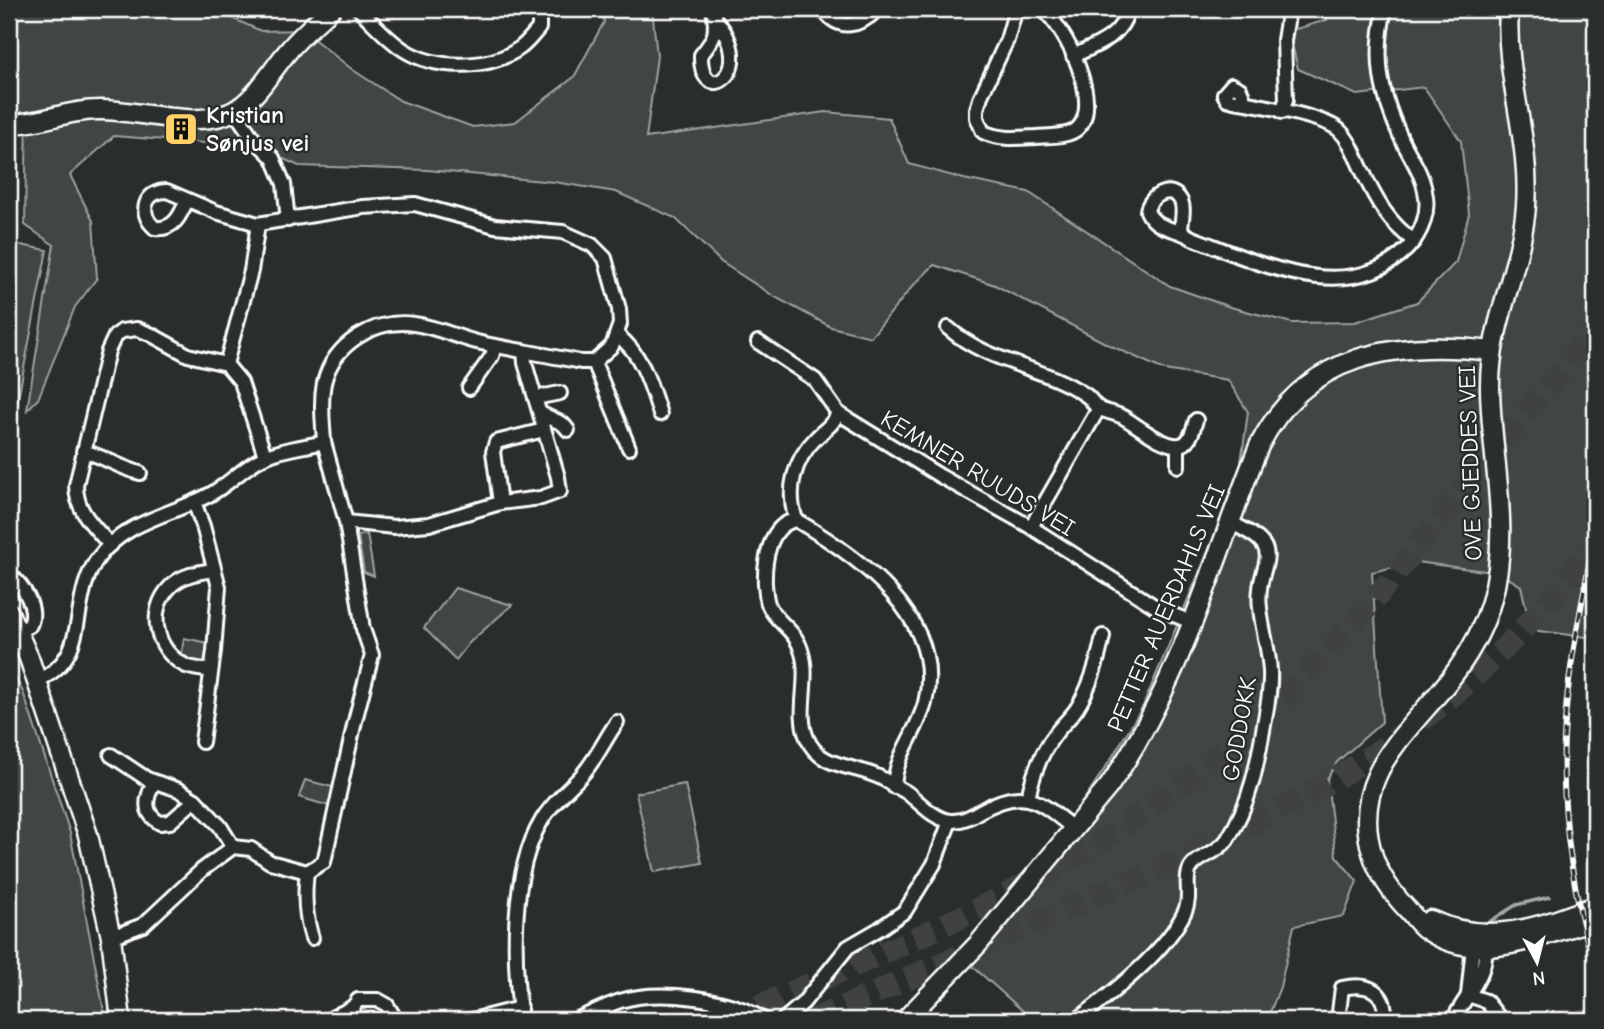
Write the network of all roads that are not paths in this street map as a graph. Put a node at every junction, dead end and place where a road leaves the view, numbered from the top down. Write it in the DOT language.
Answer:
graph roads {
  1 [pos="331,9"];
  2 [pos="359,9"];
  3 [pos="539,9"];
  4 [pos="823,9"];
  5 [pos="878,9"];
  6 [pos="1016,9"];
  7 [pos="1042,9"];
  8 [pos="1128,9"];
  9 [pos="1289,9"];
  10 [pos="1385,9"];
  11 [pos="1509,9"];
  12 [pos="1519,9"];
  13 [pos="1073,56"];
  14 [pos="1516,99"];
  15 [pos="1246,103"];
  16 [pos="234,111"];
  17 [pos="1282,112"];
  18 [pos="9,124"];
  19 [pos="187,200"];
  20 [pos="288,220"];
  21 [pos="258,224"];
  22 [pos="1181,231"];
  23 [pos="1414,241"];
  24 [pos="948,328"];
  25 [pos="617,335"];
  26 [pos="758,342"];
  27 [pos="495,346"];
  28 [pos="524,351"];
  29 [pos="1492,351"];
  30 [pos="594,362"];
  31 [pos="226,364"];
  32 [pos="470,388"];
  33 [pos="560,393"];
  34 [pos="535,398"];
  35 [pos="1099,408"];
  36 [pos="838,413"];
  37 [pos="540,414"];
  38 [pos="660,414"];
  39 [pos="1196,420"];
  40 [pos="544,430"];
  41 [pos="568,430"];
  42 [pos="324,442"];
  43 [pos="1178,446"];
  44 [pos="629,448"];
  45 [pos="83,451"];
  46 [pos="265,456"];
  47 [pos="1178,467"];
  48 [pos="140,473"];
  49 [pos="194,502"];
  50 [pos="500,503"];
  51 [pos="796,520"];
  52 [pos="346,522"];
  53 [pos="1229,522"];
  54 [pos="1031,527"];
  55 [pos="110,545"];
  56 [pos="214,569"];
  57 [pos="9,574"];
  58 [pos="9,613"];
  59 [pos="1191,622"];
  60 [pos="18,632"];
  61 [pos="1103,636"];
  62 [pos="210,671"];
  63 [pos="36,681"];
  64 [pos="617,722"];
  65 [pos="202,742"];
  66 [pos="111,755"];
  67 [pos="154,782"];
  68 [pos="894,787"];
  69 [pos="1028,798"];
  70 [pos="195,800"];
  71 [pos="950,821"];
  72 [pos="1074,829"];
  73 [pos="233,847"];
  74 [pos="307,872"];
  75 [pos="1595,906"];
  76 [pos="1595,920"];
  77 [pos="111,937"];
  78 [pos="312,938"];
  79 [pos="1480,943"];
  80 [pos="1468,995"];
  81 [pos="354,1014"];
  82 [pos="521,1014"];
  83 [pos="121,1020"];
  84 [pos="328,1020"];
  85 [pos="396,1020"];
  86 [pos="472,1020"];
  87 [pos="575,1020"];
  88 [pos="764,1020"];
  89 [pos="782,1020"];
  90 [pos="905,1020"];
  91 [pos="1077,1020"];
  92 [pos="1338,1020"];
  93 [pos="1385,1020"];
  94 [pos="1453,1020"];
  95 [pos="1501,1020"];
  1 -- 16 [label="street"];
  2 -- 3 [label="street"];
  4 -- 5 [label="street"];
  6 -- 13 [label="street"];
  7 -- 13 [label="street"];
  8 -- 13 [label="street"];
  9 -- 17 [label="street"];
  10 -- 23 [label="street"];
  11 -- 14 [label="street, OVE GJEDDES VEI"];
  12 -- 14 [label="street, OVE GJEDDES VEI"];
  14 -- 29 [label="street, OVE GJEDDES VEI"];
  15 -- 17 [label="street"];
  16 -- 18 [label="street"];
  16 -- 20 [label="street"];
  17 -- 23 [label="street"];
  19 -- 21 [label="street"];
  20 -- 21 [label="street"];
  20 -- 25 [label="street"];
  21 -- 31 [label="street"];
  22 -- 23 [label="street"];
  24 -- 35 [label="street"];
  25 -- 30 [label="street"];
  25 -- 38 [label="street"];
  26 -- 36 [label="street, KEMNER RUUDS VEI"];
  27 -- 28 [label="street"];
  27 -- 32 [label="street"];
  27 -- 42 [label="street"];
  28 -- 30 [label="street"];
  28 -- 34 [label="street"];
  29 -- 53 [label="street, PETTER AUERDAHLS VEI"];
  29 -- 79 [label="street, OVE GJEDDES VEI"];
  30 -- 44 [label="street"];
  31 -- 45 [label="street"];
  31 -- 46 [label="street"];
  33 -- 34 [label="street"];
  34 -- 37 [label="street"];
  35 -- 43 [label="street"];
  35 -- 54 [label="street"];
  36 -- 51 [label="street"];
  36 -- 54 [label="street, KEMNER RUUDS VEI"];
  37 -- 40 [label="street"];
  37 -- 41 [label="street"];
  39 -- 43 [label="street"];
  40 -- 50 [label="street"];
  40 -- 50 [label="street"];
  42 -- 46 [label="street"];
  42 -- 52 [label="street"];
  43 -- 47 [label="street"];
  45 -- 48 [label="street"];
  45 -- 55 [label="street"];
  46 -- 49 [label="street"];
  49 -- 55 [label="street"];
  49 -- 56 [label="street"];
  50 -- 52 [label="street"];
  51 -- 68 [label="street"];
  51 -- 68 [label="street"];
  52 -- 74 [label="street"];
  53 -- 59 [label="street, PETTER AUERDAHLS VEI"];
  53 -- 91 [label="street, GODDOKK"];
  54 -- 59 [label="street, KEMNER RUUDS VEI"];
  55 -- 63 [label="street"];
  56 -- 62 [label="street"];
  56 -- 62 [label="street"];
  57 -- 60 [label="street"];
  58 -- 60 [label="street"];
  59 -- 72 [label="street, PETTER AUERDAHLS VEI"];
  60 -- 63 [label="street"];
  61 -- 69 [label="street"];
  62 -- 65 [label="street"];
  63 -- 77 [label="street"];
  64 -- 82 [label="street"];
  66 -- 67 [label="street"];
  67 -- 70 [label="street"];
  67 -- 70 [label="street"];
  68 -- 71 [label="street"];
  69 -- 71 [label="street"];
  69 -- 72 [label="street"];
  70 -- 73 [label="street"];
  71 -- 89 [label="street"];
  72 -- 90 [label="street, PETTER AUERDAHLS VEI"];
  73 -- 74 [label="street"];
  73 -- 77 [label="street"];
  74 -- 78 [label="street"];
  75 -- 79 [label="street, OVE GJEDDES VEI"];
  76 -- 79 [label="street, OVE GJEDDES VEI"];
  77 -- 83 [label="street"];
  79 -- 80 [label="street"];
  80 -- 94 [label="street"];
  80 -- 95 [label="street"];
  81 -- 84 [label="street"];
  81 -- 85 [label="street"];
  82 -- 86 [label="street"];
  87 -- 88 [label="street"];
  92 -- 93 [label="street"];
}
